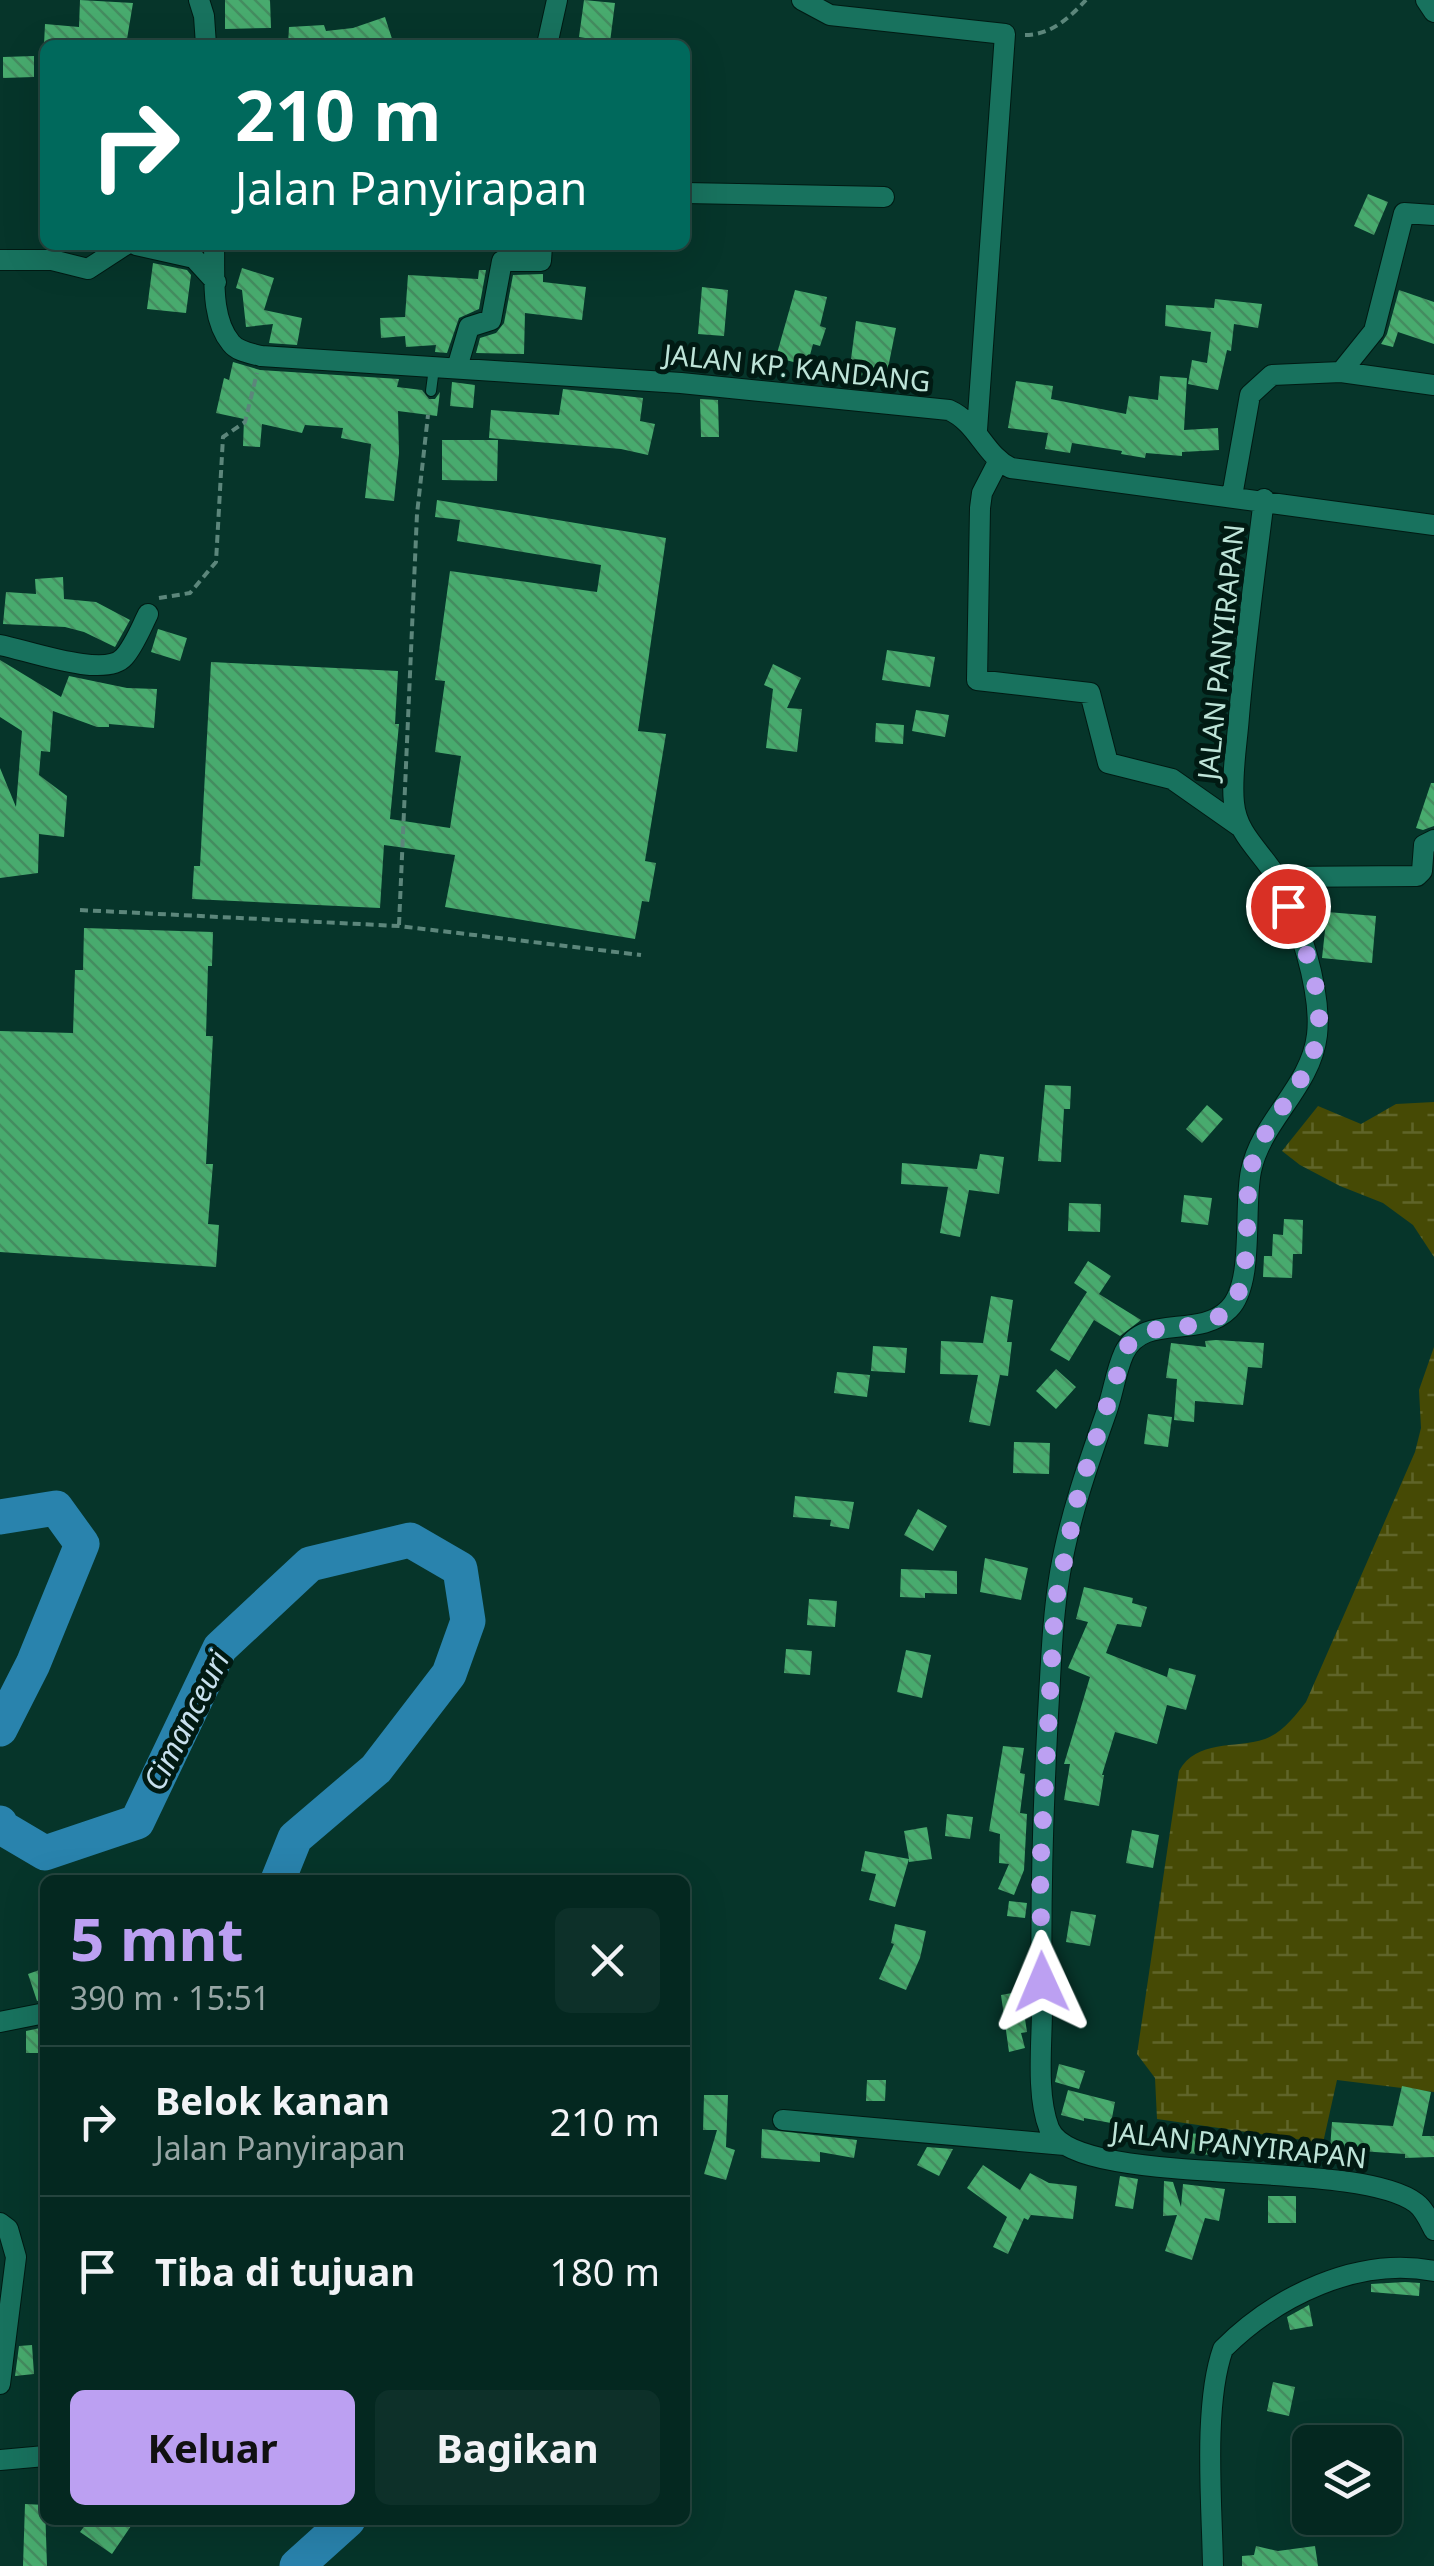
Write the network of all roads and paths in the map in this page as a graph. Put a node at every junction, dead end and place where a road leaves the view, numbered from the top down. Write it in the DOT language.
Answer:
graph roads {
  1 [pos="199,0"];
  2 [pos="557,0"];
  3 [pos="802,0"];
  4 [pos="1086,0"];
  5 [pos="1426,0"];
  6 [pos="1434,12"];
  7 [pos="1005,34"];
  8 [pos="206,40"];
  9 [pos="548,40"];
  10 [pos="690,193"];
  11 [pos="884,197"];
  12 [pos="1434,215"];
  13 [pos="118,250"];
  14 [pos="158,250"];
  15 [pos="214,250"];
  16 [pos="542,250"];
  17 [pos="0,260"];
  18 [pos="216,282"];
  19 [pos="261,356"];
  20 [pos="434,367"];
  21 [pos="457,368"];
  22 [pos="1341,372"];
  23 [pos="1434,385"];
  24 [pos="431,391"];
  25 [pos="428,416"];
  26 [pos="977,430"];
  27 [pos="998,462"];
  28 [pos="1232,496"];
  29 [pos="1264,500"];
  30 [pos="1434,524"];
  31 [pos="148,614"];
  32 [pos="0,645"];
  33 [pos="1239,826"];
  34 [pos="1434,840"];
  35 [pos="1276,877"];
  36 [pos="80,910"];
  37 [pos="399,926"];
  38 [pos="641,954"];
  39 [pos="40,2014"];
  40 [pos="0,2022"];
  41 [pos="783,2120"];
  42 [pos="1064,2145"];
  43 [pos="0,2223"];
  44 [pos="1434,2230"];
  45 [pos="1434,2271"];
  46 [pos="0,2384"];
  47 [pos="40,2456"];
  48 [pos="0,2460"];
  49 [pos="1213,2566"];
  1 -- 8 [label="street"];
  2 -- 9 [label="street"];
  3 -- 7 [label="street"];
  4 -- 7 [label="path"];
  5 -- 6 [label="street"];
  7 -- 26 [label="street"];
  10 -- 11 [label="street"];
  12 -- 22 [label="street"];
  13 -- 17 [label="street"];
  14 -- 18 [label="street"];
  15 -- 18 [label="street"];
  16 -- 21 [label="street"];
  18 -- 19 [label="street"];
  19 -- 20 [label="street, JALAN KP. KANDANG"];
  19 -- 31 [label="path"];
  20 -- 21 [label="street, JALAN KP. KANDANG"];
  20 -- 24 [label="lane"];
  21 -- 26 [label="street, JALAN KP. KANDANG"];
  22 -- 23 [label="street"];
  22 -- 28 [label="street"];
  25 -- 37 [label="path"];
  26 -- 27 [label="street"];
  27 -- 28 [label="street"];
  27 -- 33 [label="street"];
  28 -- 29 [label="street"];
  29 -- 30 [label="street"];
  29 -- 33 [label="street, JALAN PANYIRAPAN"];
  31 -- 32 [label="street"];
  33 -- 35 [label="street"];
  34 -- 35 [label="street"];
  35 -- 42 [label="street"];
  36 -- 37 [label="path"];
  37 -- 38 [label="path"];
  39 -- 40 [label="street"];
  41 -- 42 [label="street, JALAN PANYIRAPAN"];
  42 -- 44 [label="street, JALAN PANYIRAPAN"];
  43 -- 46 [label="street"];
  45 -- 49 [label="street"];
  47 -- 48 [label="street"];
}
